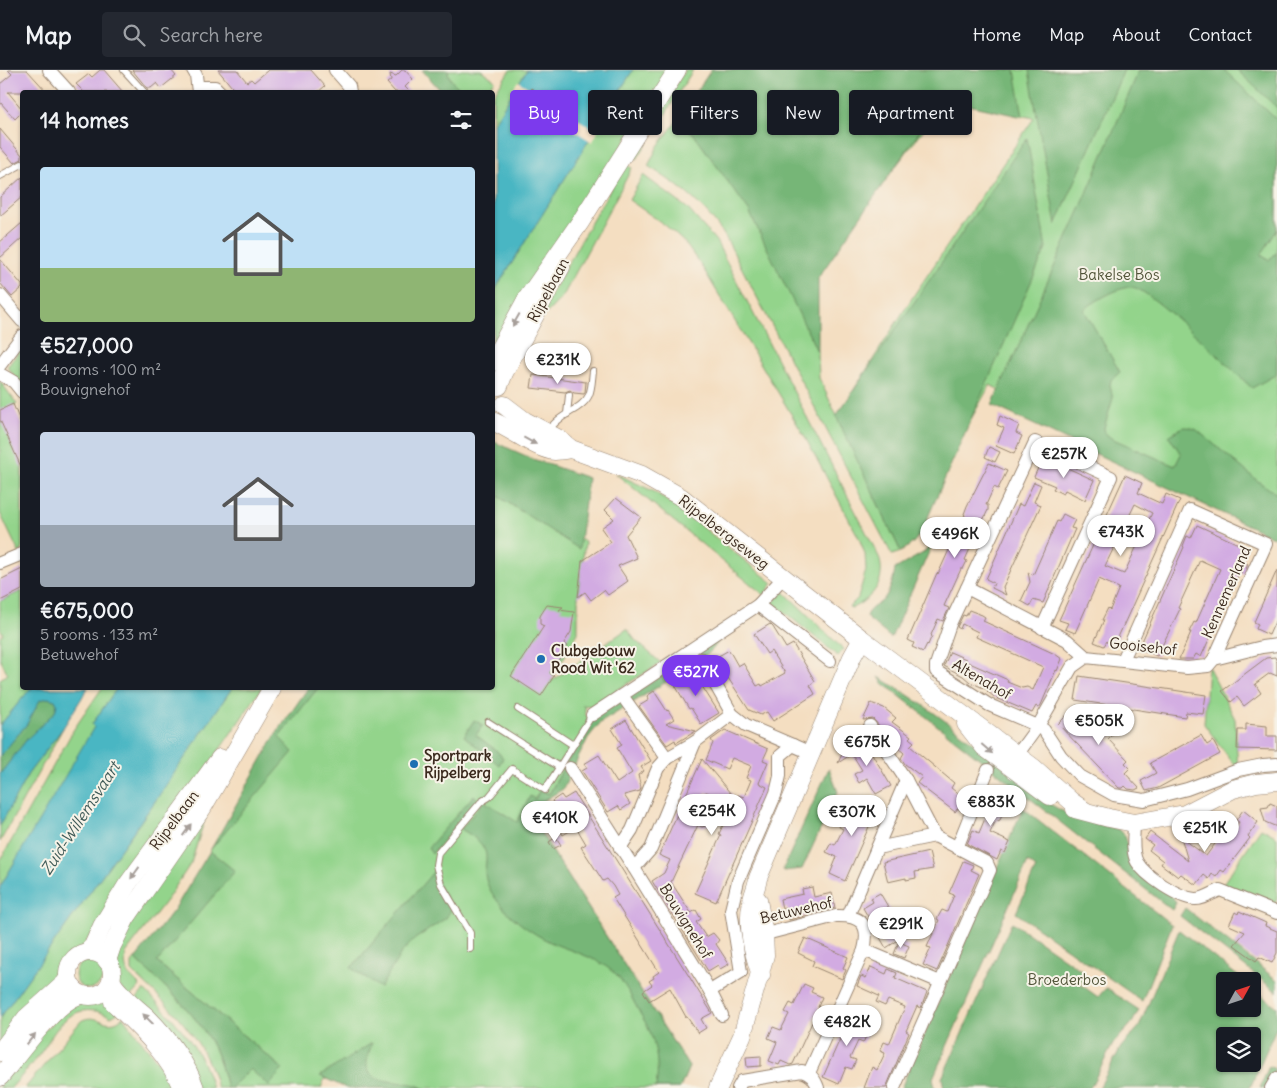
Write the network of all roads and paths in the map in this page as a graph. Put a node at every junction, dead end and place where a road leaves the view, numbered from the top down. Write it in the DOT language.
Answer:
graph roads {
  1 [pos="49,70"];
  2 [pos="124,70"];
  3 [pos="193,70"];
  4 [pos="335,70"];
  5 [pos="677,70"];
  6 [pos="66,90"];
  7 [pos="142,90"];
  8 [pos="199,90"];
  9 [pos="218,90"];
  10 [pos="349,90"];
  11 [pos="20,166"];
  12 [pos="0,176"];
  13 [pos="581,221"];
  14 [pos="0,295"];
  15 [pos="20,319"];
  16 [pos="20,339"];
  17 [pos="495,357"];
  18 [pos="0,365"];
  19 [pos="593,371"];
  20 [pos="0,374"];
  21 [pos="496,383"];
  22 [pos="20,390"];
  23 [pos="569,395"];
  24 [pos="504,405"];
  25 [pos="567,414"];
  26 [pos="495,418"];
  27 [pos="495,422"];
  28 [pos="548,433"];
  29 [pos="571,449"];
  30 [pos="20,555"];
  31 [pos="0,563"];
  32 [pos="783,578"];
  33 [pos="967,588"];
  34 [pos="758,605"];
  35 [pos="1042,628"];
  36 [pos="862,639"];
  37 [pos="1277,645"];
  38 [pos="1086,657"];
  39 [pos="692,659"];
  40 [pos="1214,659"];
  41 [pos="1123,660"];
  42 [pos="830,661"];
  43 [pos="270,690"];
  44 [pos="626,700"];
  45 [pos="518,709"];
  46 [pos="732,714"];
  47 [pos="592,715"];
  48 [pos="488,722"];
  49 [pos="870,726"];
  50 [pos="1038,726"];
  51 [pos="695,742"];
  52 [pos="573,745"];
  53 [pos="794,745"];
  54 [pos="811,753"];
  55 [pos="667,758"];
  56 [pos="1013,760"];
  57 [pos="1277,764"];
  58 [pos="564,767"];
  59 [pos="988,770"];
  60 [pos="906,780"];
  61 [pos="1277,781"];
  62 [pos="1134,823"];
  63 [pos="935,836"];
  64 [pos="620,848"];
  65 [pos="877,848"];
  66 [pos="957,848"];
  67 [pos="634,868"];
  68 [pos="1275,908"];
  69 [pos="848,916"];
  70 [pos="758,936"];
  71 [pos="470,949"];
  72 [pos="864,950"];
  73 [pos="87,952"];
  74 [pos="107,961"];
  75 [pos="68,978"];
  76 [pos="940,982"];
  77 [pos="105,988"];
  78 [pos="710,991"];
  79 [pos="82,995"];
  80 [pos="722,1015"];
  81 [pos="0,1052"];
  82 [pos="809,1074"];
  83 [pos="0,1078"];
  84 [pos="1277,1078"];
  85 [pos="182,1088"];
  86 [pos="195,1088"];
  87 [pos="718,1088"];
  88 [pos="738,1088"];
  89 [pos="818,1088"];
  90 [pos="894,1088"];
  91 [pos="1271,1088"];
  1 -- 6 [label="street"];
  2 -- 7 [label="lane"];
  3 -- 8 [label="street"];
  4 -- 10 [label="street"];
  5 -- 13 [label="main road, Rijpelbaan"];
  8 -- 9 [label="street"];
  11 -- 12 [label="lane"];
  13 -- 17 [label="main road, Rijpelbaan, one-way"];
  13 -- 21 [label="main road, Rijpelbaan"];
  14 -- 15 [label="street"];
  16 -- 18 [label="street"];
  19 -- 25 [label="lane"];
  20 -- 22 [label="street"];
  21 -- 24 [label="main road"];
  23 -- 25 [label="lane"];
  24 -- 26 [label="main road"];
  24 -- 28 [label="main road, Rijpelbergseweg"];
  25 -- 28 [label="lane"];
  27 -- 29 [label="main road, Rijpelbergseweg, one-way"];
  28 -- 29 [label="main road, Rijpelbergseweg"];
  29 -- 32 [label="main road, Rijpelbergseweg"];
  30 -- 31 [label="street"];
  32 -- 34 [label="street"];
  32 -- 36 [label="main road, Rijpelbergseweg"];
  33 -- 35 [label="street"];
  33 -- 35 [label="street, Altenahof"];
  33 -- 50 [label="street, Altenahof"];
  34 -- 42 [label="street"];
  34 -- 47 [label="street"];
  35 -- 38 [label="street"];
  36 -- 54 [label="main road"];
  36 -- 56 [label="main road, Rijpelbergseweg"];
  37 -- 40 [label="street, Gooisehof"];
  38 -- 41 [label="street, Gooisehof"];
  38 -- 50 [label="street"];
  39 -- 46 [label="street"];
  40 -- 41 [label="street, Gooisehof"];
  40 -- 41 [label="street, Kennemerland"];
  43 -- 73 [label="main road, Rijpelbaan, one-way"];
  74 -- 43 [label="main road, Rijpelbaan, one-way"];
  44 -- 55 [label="street"];
  45 -- 52 [label="lane"];
  46 -- 51 [label="street"];
  46 -- 53 [label="street"];
  47 -- 52 [label="lane"];
  48 -- 58 [label="lane"];
  49 -- 60 [label="street"];
  50 -- 56 [label="street"];
  50 -- 57 [label="street"];
  51 -- 55 [label="street"];
  51 -- 67 [label="street"];
  52 -- 58 [label="lane"];
  53 -- 54 [label="street"];
  53 -- 78 [label="street, Bouvignehof"];
  54 -- 70 [label="main road"];
  55 -- 64 [label="street"];
  56 -- 62 [label="main road, Rijpelbergseweg"];
  58 -- 64 [label="street, Bouvignehof"];
  58 -- 71 [label="lane"];
  59 -- 66 [label="street"];
  60 -- 63 [label="street"];
  60 -- 65 [label="street, Betuwehof"];
  61 -- 62 [label="main road"];
  62 -- 68 [label="street"];
  63 -- 65 [label="street"];
  63 -- 66 [label="street"];
  64 -- 67 [label="street, Bouvignehof"];
  65 -- 69 [label="street, Betuwehof"];
  66 -- 76 [label="street"];
  67 -- 78 [label="street, Bouvignehof"];
  69 -- 70 [label="street, Betuwehof"];
  69 -- 72 [label="street, Betuwehof"];
  70 -- 87 [label="main road"];
  72 -- 76 [label="street"];
  72 -- 82 [label="street, Betuwehof"];
  73 -- 74 [label="main road"];
  73 -- 75 [label="main road"];
  74 -- 77 [label="main road"];
  75 -- 79 [label="main road"];
  75 -- 81 [label="main road"];
  76 -- 90 [label="street"];
  77 -- 79 [label="main road"];
  77 -- 85 [label="main road"];
  86 -- 77 [label="main road, one-way"];
  78 -- 80 [label="street, Bouvignehof"];
  83 -- 79 [label="main road, one-way"];
  82 -- 88 [label="street"];
  82 -- 89 [label="street"];
  84 -- 91 [label="street"];
}
